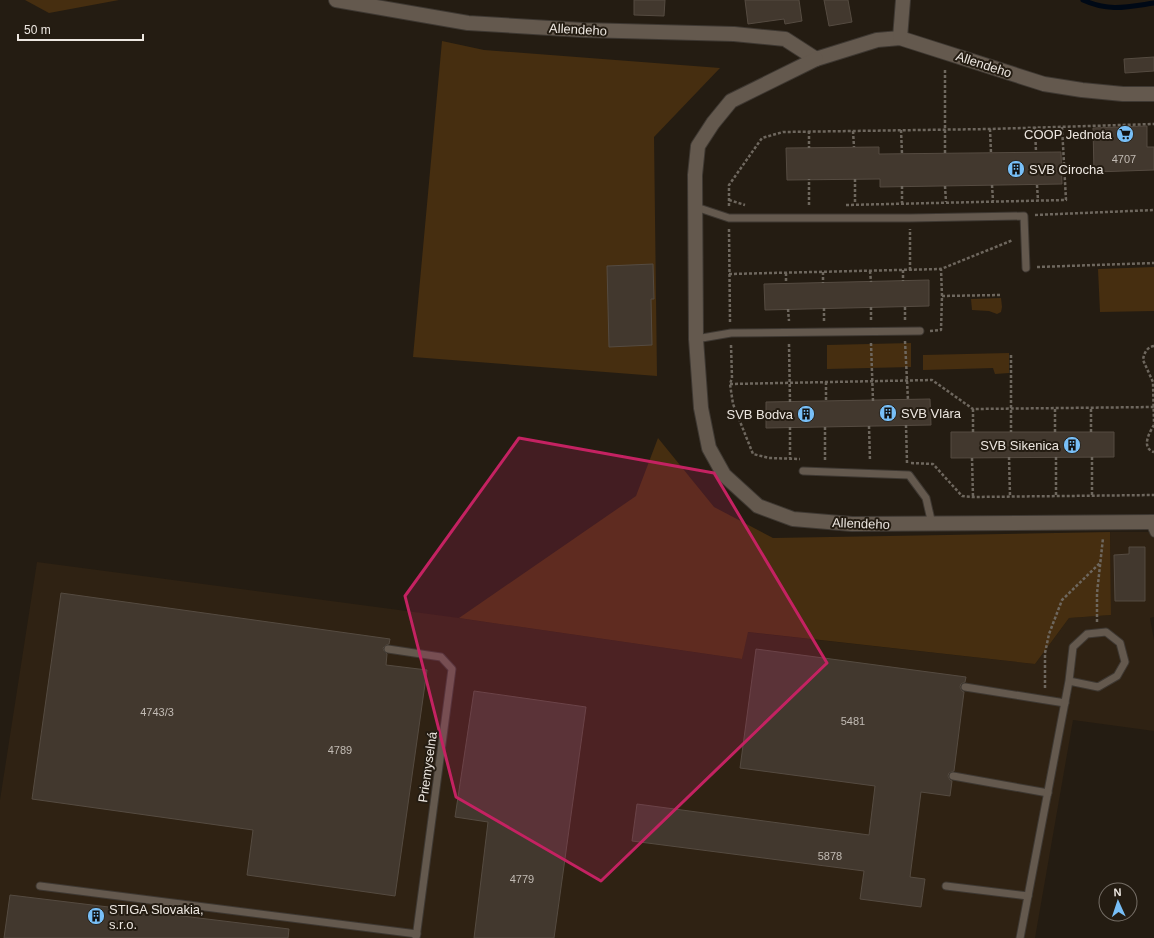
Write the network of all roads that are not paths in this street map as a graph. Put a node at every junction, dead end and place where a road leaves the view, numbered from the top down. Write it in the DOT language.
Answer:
graph roads {
  1 [pos="336,0"];
  2 [pos="903,0"];
  3 [pos="900,38"];
  4 [pos="816,59"];
  5 [pos="1154,94"];
  6 [pos="696,207"];
  7 [pos="1026,268"];
  8 [pos="920,331"];
  9 [pos="696,339"];
  10 [pos="803,471"];
  11 [pos="932,524"];
  12 [pos="1152,526"];
  13 [pos="388,649"];
  14 [pos="1069,681"];
  15 [pos="965,687"];
  16 [pos="1065,703"];
  17 [pos="953,776"];
  18 [pos="1048,793"];
  19 [pos="40,886"];
  20 [pos="946,886"];
  21 [pos="1028,896"];
  22 [pos="417,936"];
  23 [pos="1020,938"];
  1 -- 4 [label="street, Allendeho"];
  2 -- 3 [label="street"];
  3 -- 4 [label="street, Allendeho"];
  3 -- 5 [label="street, Allendeho"];
  4 -- 6 [label="street, Allendeho"];
  6 -- 7 [label="lane"];
  6 -- 9 [label="street, Allendeho"];
  8 -- 9 [label="lane"];
  9 -- 11 [label="street, Allendeho"];
  10 -- 11 [label="lane"];
  11 -- 12 [label="street, Allendeho"];
  13 -- 22 [label="lane, Priemyselná"];
  14 -- 14 [label="lane"];
  14 -- 16 [label="lane"];
  15 -- 16 [label="lane"];
  16 -- 18 [label="lane"];
  17 -- 18 [label="lane"];
  18 -- 21 [label="lane"];
  19 -- 22 [label="lane"];
  20 -- 21 [label="lane"];
  21 -- 23 [label="lane"];
}
